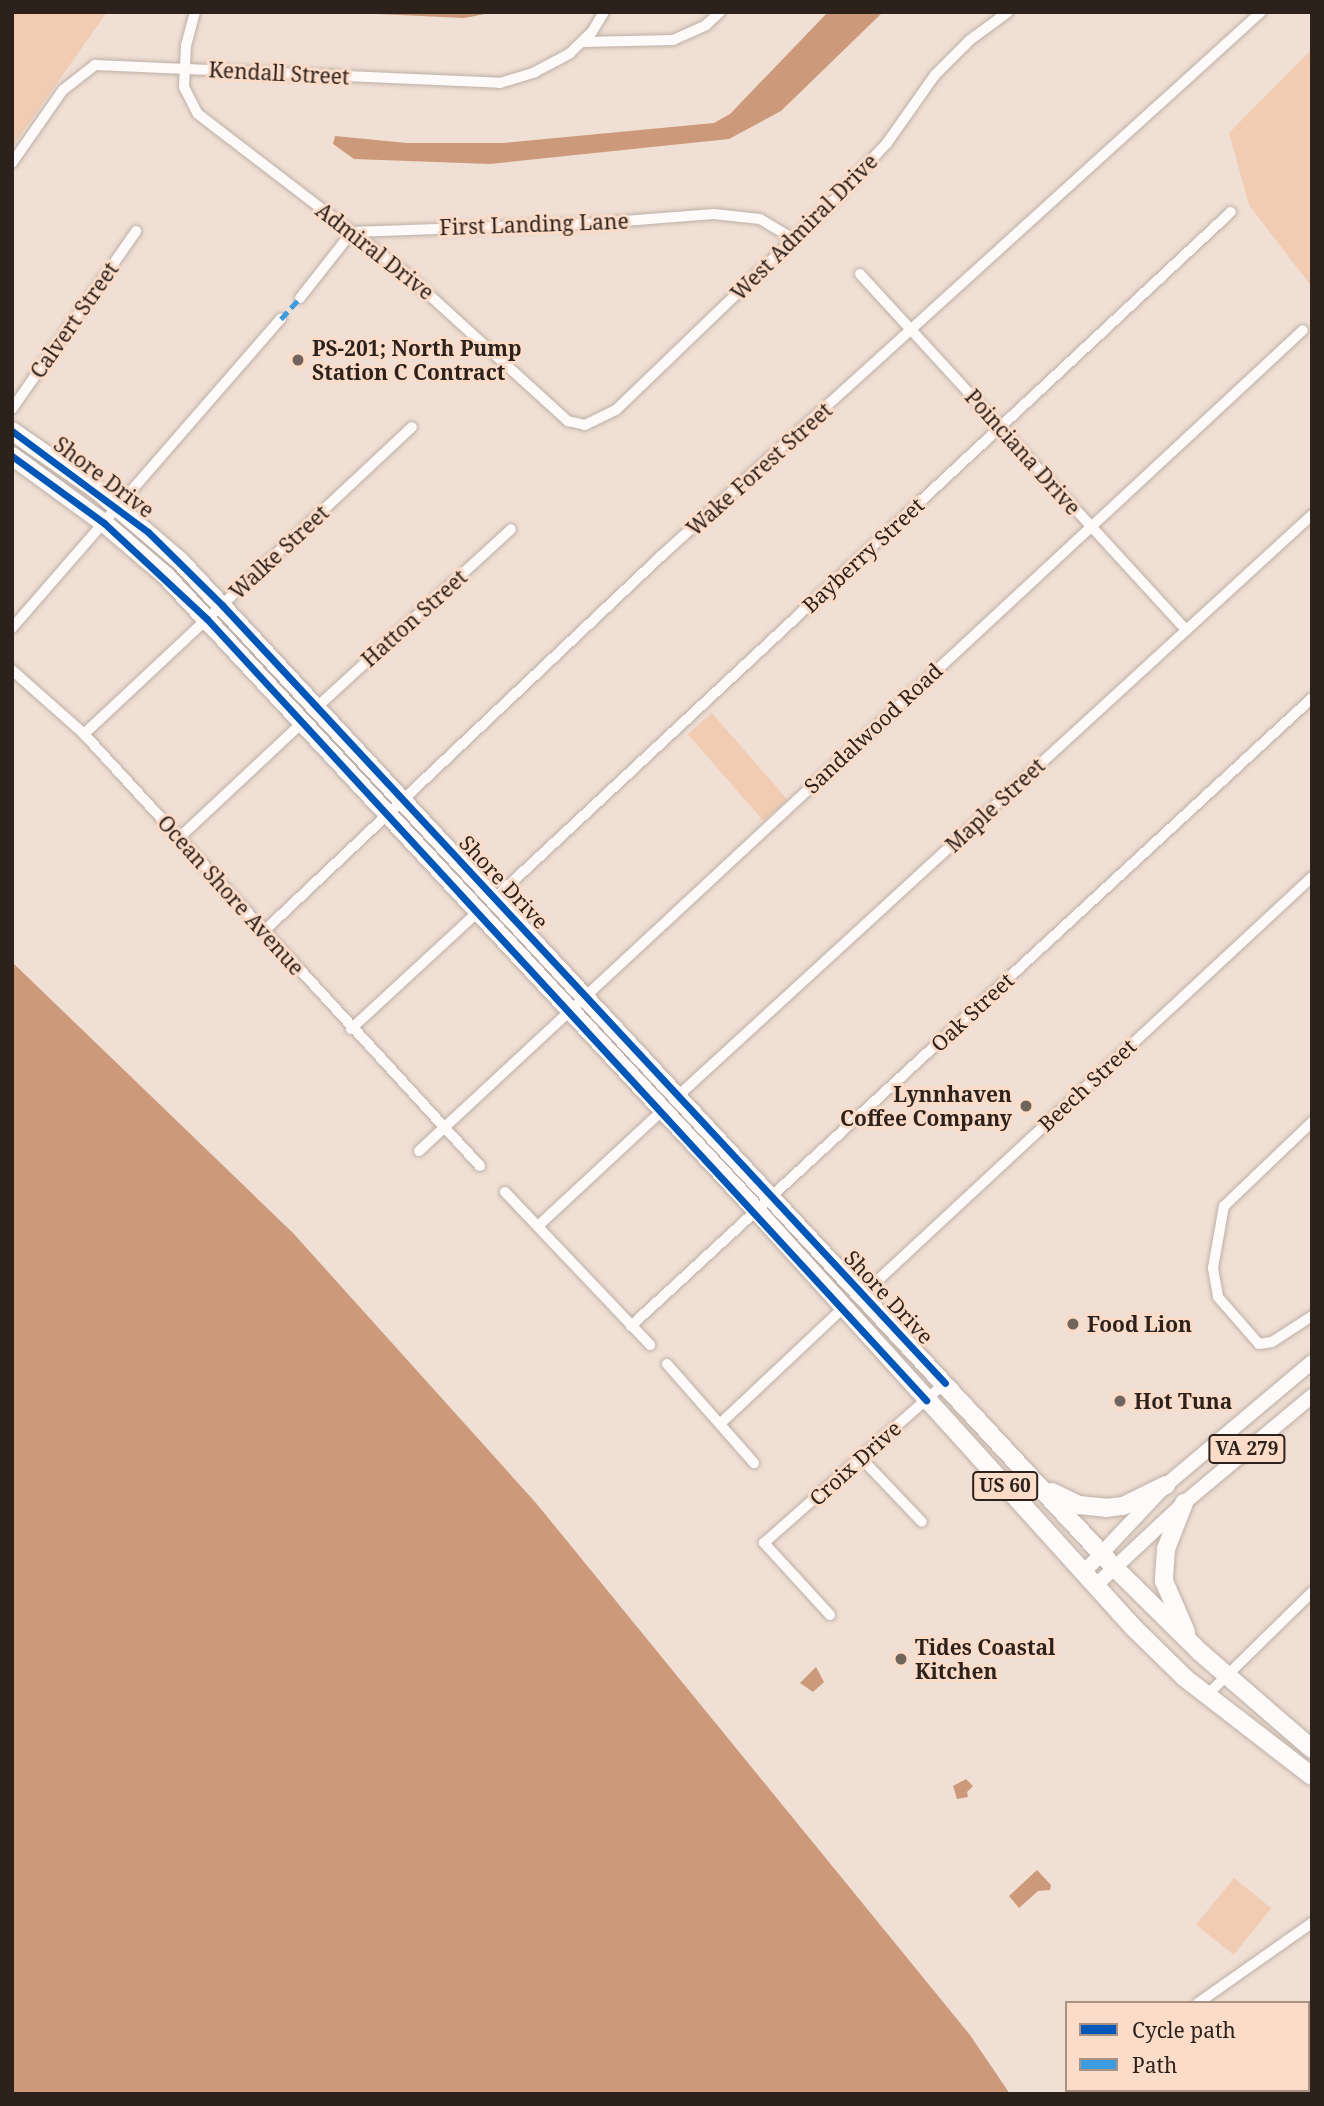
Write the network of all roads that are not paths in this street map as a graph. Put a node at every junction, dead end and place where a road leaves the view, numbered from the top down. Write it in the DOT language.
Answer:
graph roads {
  1 [pos="195,12"];
  2 [pos="604,12"];
  3 [pos="720,12"];
  4 [pos="1008,12"];
  5 [pos="1262,12"];
  6 [pos="583,42"];
  7 [pos="185,68"];
  8 [pos="12,163"];
  9 [pos="1231,212"];
  10 [pos="136,231"];
  11 [pos="352,232"];
  12 [pos="793,239"];
  13 [pos="860,274"];
  14 [pos="300,298"];
  15 [pos="281,319"];
  16 [pos="1303,330"];
  17 [pos="912,331"];
  18 [pos="12,409"];
  19 [pos="585,425"];
  20 [pos="1000,427"];
  21 [pos="412,428"];
  22 [pos="12,430"];
  23 [pos="12,456"];
  24 [pos="118,508"];
  25 [pos="1312,515"];
  26 [pos="104,523"];
  27 [pos="1091,526"];
  28 [pos="511,529"];
  29 [pos="222,605"];
  30 [pos="207,619"];
  31 [pos="12,628"];
  32 [pos="1186,630"];
  33 [pos="12,670"];
  34 [pos="1312,698"];
  35 [pos="317,707"];
  36 [pos="303,722"];
  37 [pos="84,734"];
  38 [pos="404,801"];
  39 [pos="389,815"];
  40 [pos="179,838"];
  41 [pos="1312,877"];
  42 [pos="495,898"];
  43 [pos="479,911"];
  44 [pos="263,932"];
  45 [pos="586,995"];
  46 [pos="570,1010"];
  47 [pos="351,1028"];
  48 [pos="679,1096"];
  49 [pos="663,1110"];
  50 [pos="1312,1122"];
  51 [pos="444,1127"];
  52 [pos="419,1151"];
  53 [pos="480,1166"];
  54 [pos="505,1192"];
  55 [pos="772,1196"];
  56 [pos="756,1210"];
  57 [pos="538,1226"];
  58 [pos="863,1294"];
  59 [pos="844,1307"];
  60 [pos="1312,1316"];
  61 [pos="631,1325"];
  62 [pos="650,1345"];
  63 [pos="1312,1362"];
  64 [pos="667,1364"];
  65 [pos="945,1383"];
  66 [pos="1312,1396"];
  67 [pos="926,1399"];
  68 [pos="723,1422"];
  69 [pos="861,1458"];
  70 [pos="754,1463"];
  71 [pos="1032,1477"];
  72 [pos="1166,1485"];
  73 [pos="1184,1503"];
  74 [pos="922,1522"];
  75 [pos="1101,1552"];
  76 [pos="1114,1567"];
  77 [pos="1090,1578"];
  78 [pos="1312,1592"];
  79 [pos="830,1615"];
  80 [pos="1200,1652"];
  81 [pos="1226,1675"];
  82 [pos="1207,1695"];
  83 [pos="1312,1749"];
  84 [pos="1312,1776"];
  85 [pos="1312,1923"];
  86 [pos="1201,2001"];
  1 -- 7 [label="street, Admiral Drive"];
  2 -- 6 [label="street"];
  3 -- 6 [label="street"];
  4 -- 12 [label="street, West Admiral Drive"];
  5 -- 17 [label="street, Wake Forest Street"];
  6 -- 7 [label="street, Kendall Street"];
  7 -- 8 [label="street, Kendall Street"];
  7 -- 11 [label="street, Admiral Drive"];
  9 -- 20 [label="street, Bayberry Street"];
  10 -- 18 [label="street, Calvert Street"];
  11 -- 12 [label="street, First Landing Lane"];
  11 -- 14 [label="street"];
  11 -- 19 [label="street, Admiral Drive"];
  12 -- 19 [label="street, West Admiral Drive"];
  13 -- 17 [label="street, Poinciana Drive"];
  15 -- 24 [label="street"];
  16 -- 27 [label="street, Sandalwood Road"];
  17 -- 20 [label="street, Poinciana Drive"];
  17 -- 38 [label="street, Wake Forest Street"];
  20 -- 27 [label="street, Poinciana Drive"];
  20 -- 42 [label="street, Bayberry Street"];
  21 -- 29 [label="street, Walke Street"];
  22 -- 24 [label="highway, Shore Drive / US 60"];
  23 -- 26 [label="highway, Shore Drive / US 60"];
  24 -- 26 [label="street"];
  24 -- 29 [label="highway, Shore Drive / US 60"];
  25 -- 32 [label="street, Maple Street"];
  26 -- 30 [label="highway, Shore Drive / US 60"];
  26 -- 31 [label="street"];
  27 -- 32 [label="street, Poinciana Drive"];
  27 -- 45 [label="street, Sandalwood Road"];
  28 -- 35 [label="street, Hatton Street"];
  29 -- 30 [label="street, Walke Street"];
  29 -- 35 [label="highway, Shore Drive / US 60"];
  30 -- 36 [label="highway, Shore Drive / US 60"];
  30 -- 37 [label="street, Walke Street"];
  32 -- 48 [label="street, Maple Street"];
  33 -- 37 [label="street, Ocean Shore Avenue"];
  34 -- 55 [label="street, Oak Street"];
  35 -- 38 [label="highway, Shore Drive / US 60"];
  36 -- 39 [label="highway, Shore Drive / US 60"];
  36 -- 40 [label="street"];
  37 -- 40 [label="street, Ocean Shore Avenue"];
  38 -- 39 [label="street, Wake Forest Street"];
  38 -- 42 [label="highway, Shore Drive / US 60"];
  39 -- 43 [label="highway, Shore Drive / US 60"];
  39 -- 44 [label="street, Wake Forest Street"];
  40 -- 44 [label="street, Ocean Shore Avenue"];
  41 -- 58 [label="street, Beech Street"];
  42 -- 45 [label="highway, Shore Drive / US 60"];
  43 -- 46 [label="highway, Shore Drive / US 60"];
  43 -- 47 [label="street"];
  44 -- 47 [label="street, Ocean Shore Avenue"];
  45 -- 46 [label="street, Sandalwood Road"];
  45 -- 48 [label="highway, Shore Drive / US 60"];
  46 -- 49 [label="highway, Shore Drive / US 60"];
  46 -- 51 [label="street, Sandalwood Road"];
  47 -- 51 [label="street, Ocean Shore Avenue"];
  48 -- 55 [label="highway, Shore Drive / US 60"];
  49 -- 56 [label="highway, Shore Drive / US 60"];
  49 -- 57 [label="street"];
  50 -- 60 [label="street"];
  51 -- 52 [label="street"];
  51 -- 53 [label="street, Ocean Shore Avenue"];
  54 -- 57 [label="street"];
  55 -- 56 [label="street, Oak Street"];
  55 -- 58 [label="highway, Shore Drive / US 60"];
  56 -- 59 [label="highway, Shore Drive / US 60"];
  56 -- 61 [label="street, Oak Street"];
  57 -- 61 [label="street"];
  58 -- 65 [label="highway, Shore Drive / US 60"];
  59 -- 67 [label="highway, Shore Drive / US 60"];
  59 -- 68 [label="street"];
  61 -- 62 [label="street"];
  63 -- 72 [label="main road, VA 279"];
  64 -- 68 [label="street"];
  65 -- 67 [label="street, Croix Drive"];
  65 -- 71 [label="highway, Shore Drive / US 60"];
  66 -- 73 [label="main road, VA 279"];
  67 -- 69 [label="street, Croix Drive"];
  67 -- 77 [label="highway, Shore Drive / US 60"];
  68 -- 70 [label="street"];
  69 -- 74 [label="street"];
  69 -- 79 [label="street, Croix Drive"];
  71 -- 72 [label="highway"];
  71 -- 75 [label="highway, Shore Drive / US 60"];
  72 -- 75 [label="main road, VA 279"];
  73 -- 76 [label="main road, VA 279"];
  73 -- 80 [label="highway"];
  75 -- 76 [label="highway, Shore Drive / US 60"];
  75 -- 77 [label="main road, VA 279"];
  76 -- 77 [label="main road, VA 279"];
  76 -- 80 [label="highway, Shore Drive / US 60"];
  77 -- 82 [label="highway, Shore Drive / US 60"];
  78 -- 81 [label="street"];
  80 -- 81 [label="highway, Shore Drive / US 60"];
  81 -- 82 [label="street"];
  81 -- 83 [label="highway, Shore Drive / US 60"];
  82 -- 84 [label="highway, Shore Drive / US 60"];
  85 -- 86 [label="street"];
}
